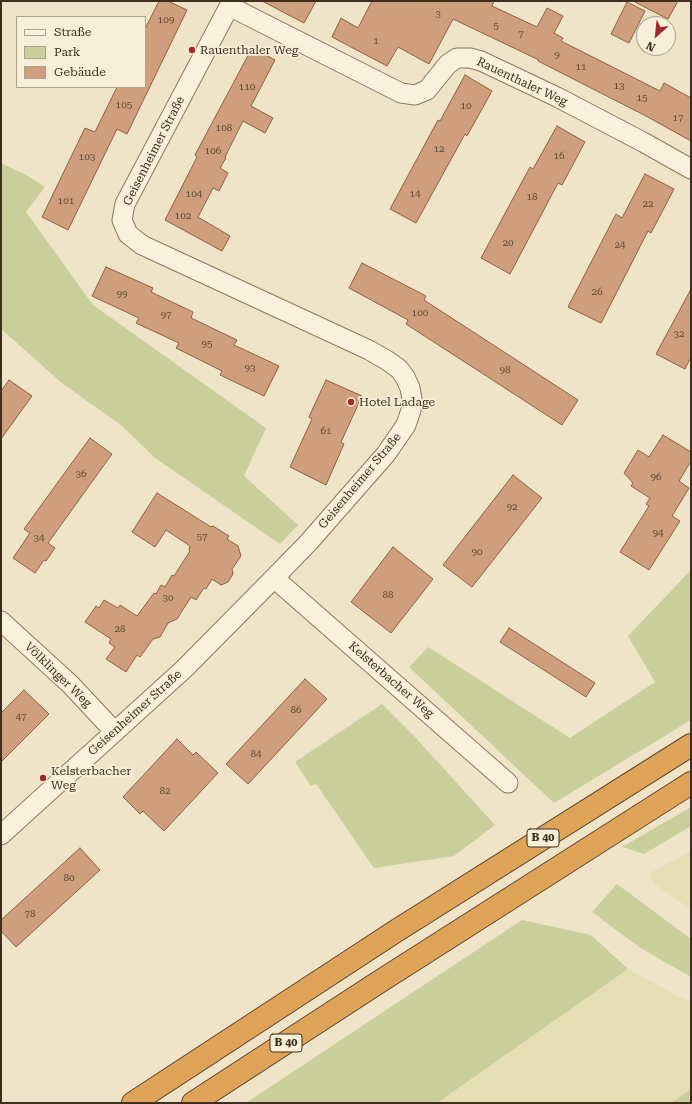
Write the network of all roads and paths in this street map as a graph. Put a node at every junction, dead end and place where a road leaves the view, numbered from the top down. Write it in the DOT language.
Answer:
graph roads {
  1 [pos="231,3"];
  2 [pos="691,169"];
  3 [pos="274,578"];
  4 [pos="1,621"];
  5 [pos="114,731"];
  6 [pos="691,745"];
  7 [pos="508,783"];
  8 [pos="691,784"];
  9 [pos="1,835"];
  10 [pos="133,1103"];
  11 [pos="193,1103"];
  1 -- 2 [label="street, Rauenthaler Weg"];
  1 -- 3 [label="street, Geisenheimer Straße"];
  3 -- 5 [label="street, Geisenheimer Straße"];
  3 -- 7 [label="street, Kelsterbacher Weg"];
  4 -- 5 [label="street, Völklinger Weg"];
  5 -- 9 [label="street, Geisenheimer Straße"];
  6 -- 10 [label="highway, B 40"];
  8 -- 11 [label="highway, B 40"];
}
